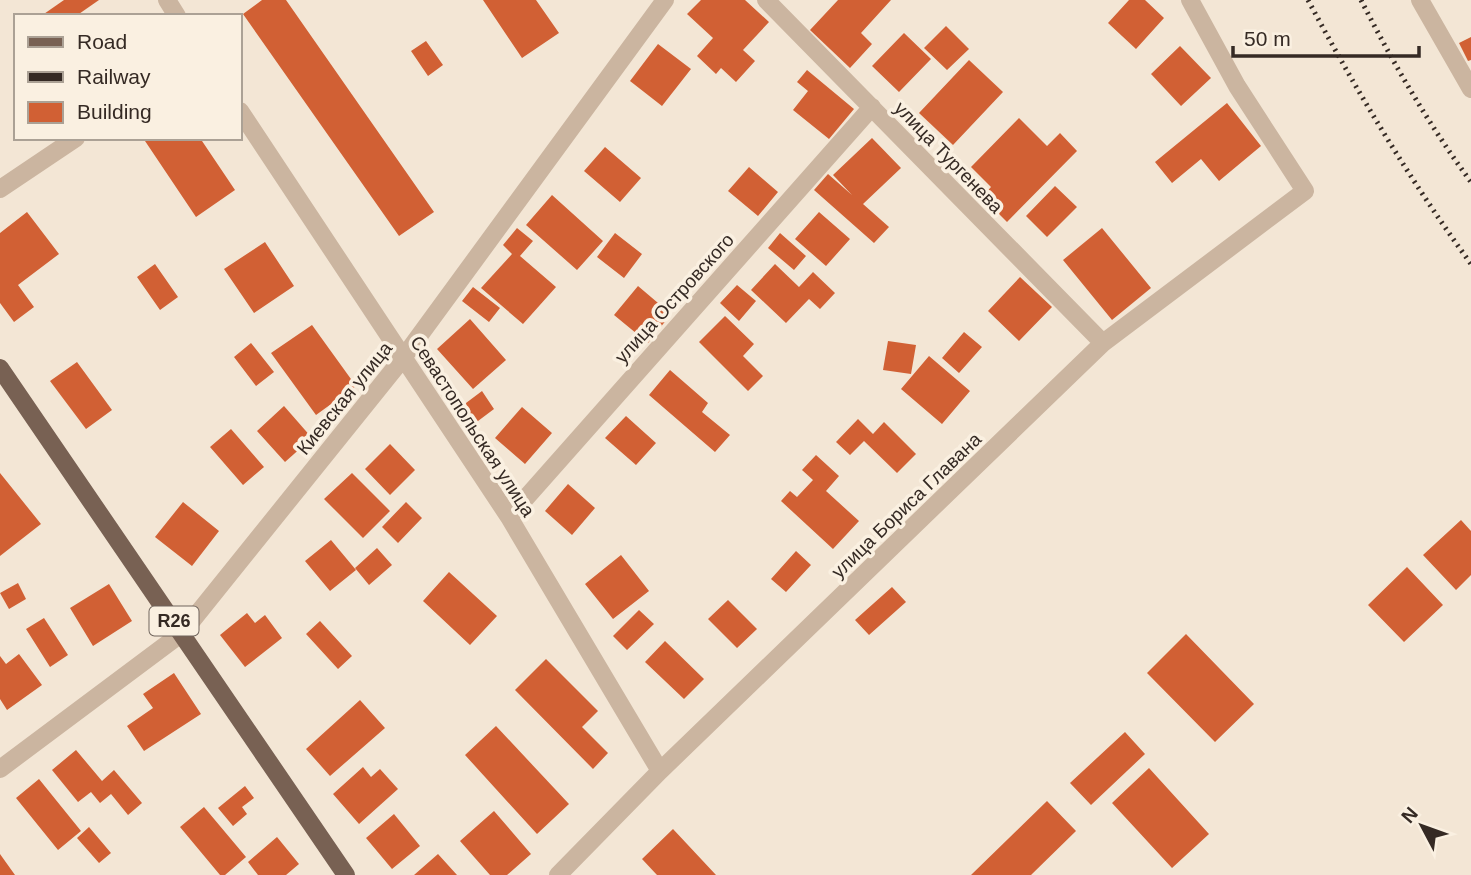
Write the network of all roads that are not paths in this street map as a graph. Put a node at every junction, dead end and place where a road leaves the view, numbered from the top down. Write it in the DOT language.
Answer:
graph roads {
  1 [pos="664,0"];
  2 [pos="766,0"];
  3 [pos="1190,0"];
  4 [pos="1420,0"];
  5 [pos="1471,89"];
  6 [pos="872,107"];
  7 [pos="242,114"];
  8 [pos="73,140"];
  9 [pos="0,189"];
  10 [pos="1103,343"];
  11 [pos="403,358"];
  12 [pos="0,368"];
  13 [pos="509,517"];
  14 [pos="183,633"];
  15 [pos="0,769"];
  16 [pos="660,771"];
  17 [pos="346,875"];
  18 [pos="558,875"];
  1 -- 11 [label="street, Киевская улица"];
  2 -- 6 [label="street, улица Тургенева"];
  3 -- 10 [label="street, улица Бориса Главана"];
  4 -- 5 [label="street"];
  6 -- 10 [label="street, улица Тургенева"];
  6 -- 13 [label="street, улица Островского"];
  7 -- 11 [label="street, Севастопольская улица"];
  8 -- 9 [label="street"];
  10 -- 16 [label="street, улица Бориса Главана"];
  11 -- 13 [label="street, Севастопольская улица"];
  11 -- 14 [label="street, Киевская улица"];
  12 -- 14 [label="main road, R26"];
  13 -- 16 [label="street, Севастопольская улица"];
  14 -- 15 [label="street, Киевская улица"];
  14 -- 17 [label="main road, R26"];
  16 -- 18 [label="street, улица Бориса Главана"];
}
